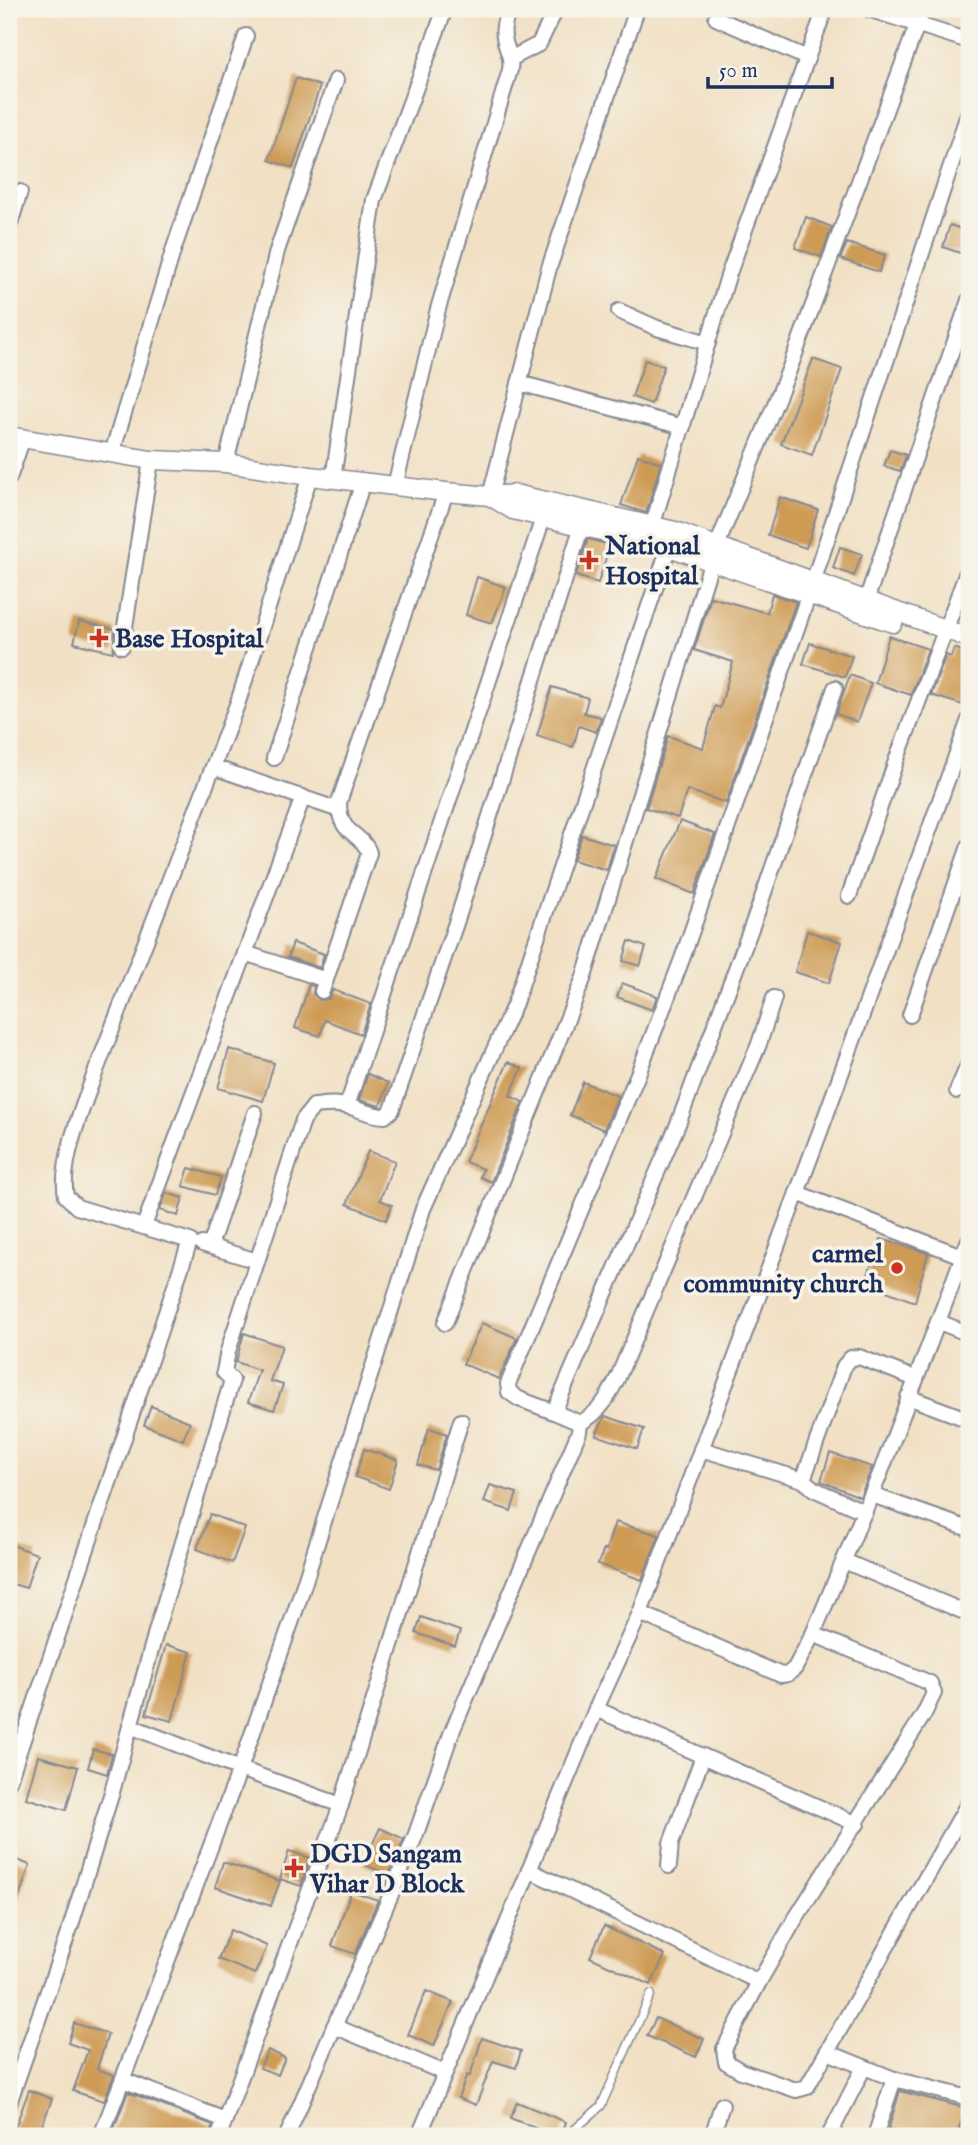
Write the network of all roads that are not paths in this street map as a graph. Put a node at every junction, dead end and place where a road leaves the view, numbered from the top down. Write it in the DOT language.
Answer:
graph roads {
  1 [pos="445,9"];
  2 [pos="509,9"];
  3 [pos="556,9"];
  4 [pos="637,9"];
  5 [pos="825,9"];
  6 [pos="868,9"];
  7 [pos="923,9"];
  8 [pos="716,18"];
  9 [pos="916,24"];
  10 [pos="246,36"];
  11 [pos="969,41"];
  12 [pos="512,58"];
  13 [pos="807,58"];
  14 [pos="336,80"];
  15 [pos="969,111"];
  16 [pos="20,192"];
  17 [pos="9,226"];
  18 [pos="969,300"];
  19 [pos="619,311"];
  20 [pos="708,343"];
  21 [pos="519,383"];
  22 [pos="683,427"];
  23 [pos="16,437"];
  24 [pos="112,453"];
  25 [pos="151,460"];
  26 [pos="226,463"];
  27 [pos="310,476"];
  28 [pos="9,478"];
  29 [pos="333,478"];
  30 [pos="363,482"];
  31 [pos="395,486"];
  32 [pos="446,492"];
  33 [pos="490,496"];
  34 [pos="545,511"];
  35 [pos="584,518"];
  36 [pos="652,527"];
  37 [pos="669,547"];
  38 [pos="714,555"];
  39 [pos="969,567"];
  40 [pos="811,589"];
  41 [pos="866,601"];
  42 [pos="944,634"];
  43 [pos="969,638"];
  44 [pos="122,646"];
  45 [pos="969,649"];
  46 [pos="835,688"];
  47 [pos="969,720"];
  48 [pos="274,758"];
  49 [pos="213,767"];
  50 [pos="303,797"];
  51 [pos="339,810"];
  52 [pos="969,846"];
  53 [pos="849,896"];
  54 [pos="245,953"];
  55 [pos="774,998"];
  56 [pos="910,1016"];
  57 [pos="969,1062"];
  58 [pos="957,1091"];
  59 [pos="347,1106"];
  60 [pos="255,1113"];
  61 [pos="797,1193"];
  62 [pos="144,1226"];
  63 [pos="190,1241"];
  64 [pos="210,1246"];
  65 [pos="967,1247"];
  66 [pos="257,1261"];
  67 [pos="939,1322"];
  68 [pos="445,1323"];
  69 [pos="969,1334"];
  70 [pos="916,1379"];
  71 [pos="908,1397"];
  72 [pos="554,1412"];
  73 [pos="969,1420"];
  74 [pos="461,1421"];
  75 [pos="580,1423"];
  76 [pos="701,1449"];
  77 [pos="803,1480"];
  78 [pos="872,1495"];
  79 [pos="865,1512"];
  80 [pos="969,1529"];
  81 [pos="844,1561"];
  82 [pos="640,1613"];
  83 [pos="969,1614"];
  84 [pos="813,1633"];
  85 [pos="596,1709"];
  86 [pos="130,1726"];
  87 [pos="703,1756"];
  88 [pos="240,1769"];
  89 [pos="9,1781"];
  90 [pos="969,1802"];
  91 [pos="341,1805"];
  92 [pos="857,1824"];
  93 [pos="669,1866"];
  94 [pos="529,1870"];
  95 [pos="759,1982"];
  96 [pos="651,1994"];
  97 [pos="334,2026"];
  98 [pos="827,2052"];
  99 [pos="864,2067"];
  100 [pos="445,2073"];
  101 [pos="894,2079"];
  102 [pos="123,2080"];
  103 [pos="969,2098"];
  104 [pos="9,2102"];
  105 [pos="722,2105"];
  106 [pos="225,2120"];
  107 [pos="969,2126"];
  108 [pos="102,2136"];
  109 [pos="219,2136"];
  110 [pos="287,2136"];
  111 [pos="419,2136"];
  112 [pos="570,2136"];
  113 [pos="712,2136"];
  114 [pos="829,2136"];
  115 [pos="876,2136"];
  116 [pos="966,2136"];
  1 -- 29 [label="street"];
  2 -- 12 [label="street"];
  3 -- 12 [label="street"];
  4 -- 21 [label="street"];
  5 -- 13 [label="street"];
  6 -- 9 [label="street"];
  7 -- 9 [label="street"];
  8 -- 13 [label="street"];
  9 -- 11 [label="street"];
  9 -- 38 [label="street"];
  10 -- 24 [label="street"];
  12 -- 31 [label="street"];
  13 -- 20 [label="street"];
  14 -- 26 [label="street"];
  15 -- 40 [label="street"];
  16 -- 17 [label="street"];
  18 -- 41 [label="street"];
  19 -- 20 [label="street"];
  20 -- 22 [label="street"];
  21 -- 22 [label="street"];
  21 -- 33 [label="street"];
  22 -- 36 [label="street"];
  23 -- 24 [label="street"];
  23 -- 28 [label="street"];
  24 -- 25 [label="street"];
  25 -- 26 [label="street"];
  25 -- 44 [label="street"];
  26 -- 27 [label="street"];
  27 -- 29 [label="street"];
  27 -- 49 [label="street"];
  29 -- 30 [label="street"];
  30 -- 31 [label="street"];
  30 -- 48 [label="street"];
  31 -- 32 [label="street"];
  32 -- 33 [label="street"];
  32 -- 51 [label="street"];
  33 -- 34 [label="street"];
  34 -- 35 [label="street"];
  34 -- 59 [label="street"];
  35 -- 36 [label="street"];
  35 -- 37 [label="street"];
  35 -- 59 [label="street"];
  36 -- 38 [label="street"];
  37 -- 38 [label="street"];
  37 -- 88 [label="street"];
  38 -- 40 [label="street"];
  38 -- 68 [label="street"];
  39 -- 42 [label="street"];
  40 -- 41 [label="street"];
  40 -- 42 [label="street"];
  40 -- 72 [label="street"];
  41 -- 42 [label="street"];
  42 -- 43 [label="street"];
  42 -- 45 [label="street"];
  42 -- 53 [label="street"];
  46 -- 72 [label="street"];
  47 -- 61 [label="street"];
  49 -- 50 [label="street"];
  49 -- 62 [label="street"];
  50 -- 51 [label="street"];
  50 -- 54 [label="street"];
  51 -- 54 [label="street"];
  52 -- 56 [label="street"];
  54 -- 62 [label="street"];
  55 -- 75 [label="street"];
  57 -- 58 [label="street"];
  59 -- 66 [label="street"];
  60 -- 64 [label="street"];
  61 -- 65 [label="street"];
  61 -- 76 [label="street"];
  62 -- 63 [label="street"];
  63 -- 64 [label="street"];
  63 -- 89 [label="street"];
  64 -- 66 [label="street"];
  65 -- 67 [label="street"];
  66 -- 86 [label="street"];
  67 -- 69 [label="street"];
  67 -- 70 [label="street"];
  70 -- 71 [label="street"];
  70 -- 77 [label="street"];
  71 -- 73 [label="street"];
  71 -- 78 [label="street"];
  72 -- 75 [label="street"];
  74 -- 91 [label="street"];
  75 -- 97 [label="street"];
  76 -- 77 [label="street"];
  76 -- 82 [label="street"];
  77 -- 79 [label="street"];
  78 -- 79 [label="street"];
  78 -- 80 [label="street"];
  79 -- 81 [label="street"];
  81 -- 83 [label="street"];
  81 -- 84 [label="street"];
  82 -- 84 [label="street"];
  82 -- 85 [label="street"];
  84 -- 92 [label="street"];
  85 -- 87 [label="street"];
  85 -- 94 [label="street"];
  86 -- 88 [label="street"];
  86 -- 104 [label="street"];
  87 -- 92 [label="street"];
  87 -- 93 [label="street"];
  88 -- 91 [label="street"];
  88 -- 102 [label="street"];
  90 -- 98 [label="street"];
  91 -- 106 [label="street"];
  92 -- 95 [label="street"];
  94 -- 95 [label="street"];
  94 -- 100 [label="street"];
  95 -- 98 [label="street"];
  96 -- 112 [label="lane"];
  97 -- 100 [label="street"];
  97 -- 110 [label="street"];
  98 -- 99 [label="street"];
  99 -- 101 [label="street"];
  99 -- 114 [label="street"];
  100 -- 111 [label="street"];
  101 -- 103 [label="street"];
  101 -- 115 [label="street"];
  102 -- 106 [label="street"];
  102 -- 108 [label="street"];
  105 -- 113 [label="street"];
  106 -- 109 [label="street"];
  107 -- 116 [label="street"];
}
